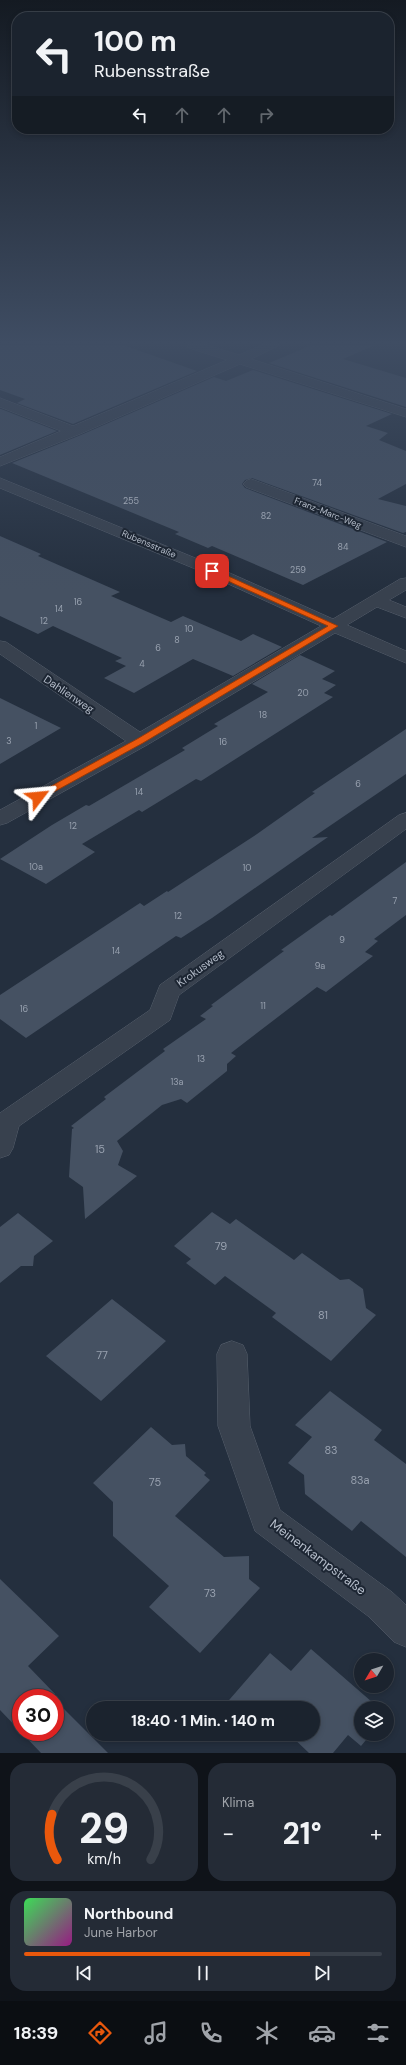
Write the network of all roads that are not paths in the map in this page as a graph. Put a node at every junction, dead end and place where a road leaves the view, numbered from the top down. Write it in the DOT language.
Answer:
graph roads {
  1 [pos="66,427"];
  2 [pos="83,427"];
  3 [pos="75,430"];
  4 [pos="0,462"];
  5 [pos="0,483"];
  6 [pos="251,484"];
  7 [pos="406,542"];
  8 [pos="406,583"];
  9 [pos="376,601"];
  10 [pos="406,613"];
  11 [pos="334,626"];
  12 [pos="0,646"];
  13 [pos="406,658"];
  14 [pos="140,741"];
  15 [pos="0,818"];
  16 [pos="406,819"];
  17 [pos="0,1148"];
  18 [pos="232,1354"];
  19 [pos="406,1630"];
  1 -- 3 [label="street"];
  2 -- 3 [label="street"];
  3 -- 4 [label="street"];
  5 -- 11 [label="street, Rubensstraße"];
  6 -- 7 [label="street, Franz-Marc-Weg"];
  8 -- 9 [label="street"];
  9 -- 10 [label="street"];
  9 -- 11 [label="street"];
  11 -- 13 [label="street, Rubensstraße"];
  11 -- 14 [label="street"];
  12 -- 14 [label="street, Dahlienweg"];
  14 -- 15 [label="street"];
  16 -- 17 [label="street, Krokusweg"];
  18 -- 19 [label="street, Meinenkampstraße"];
}
